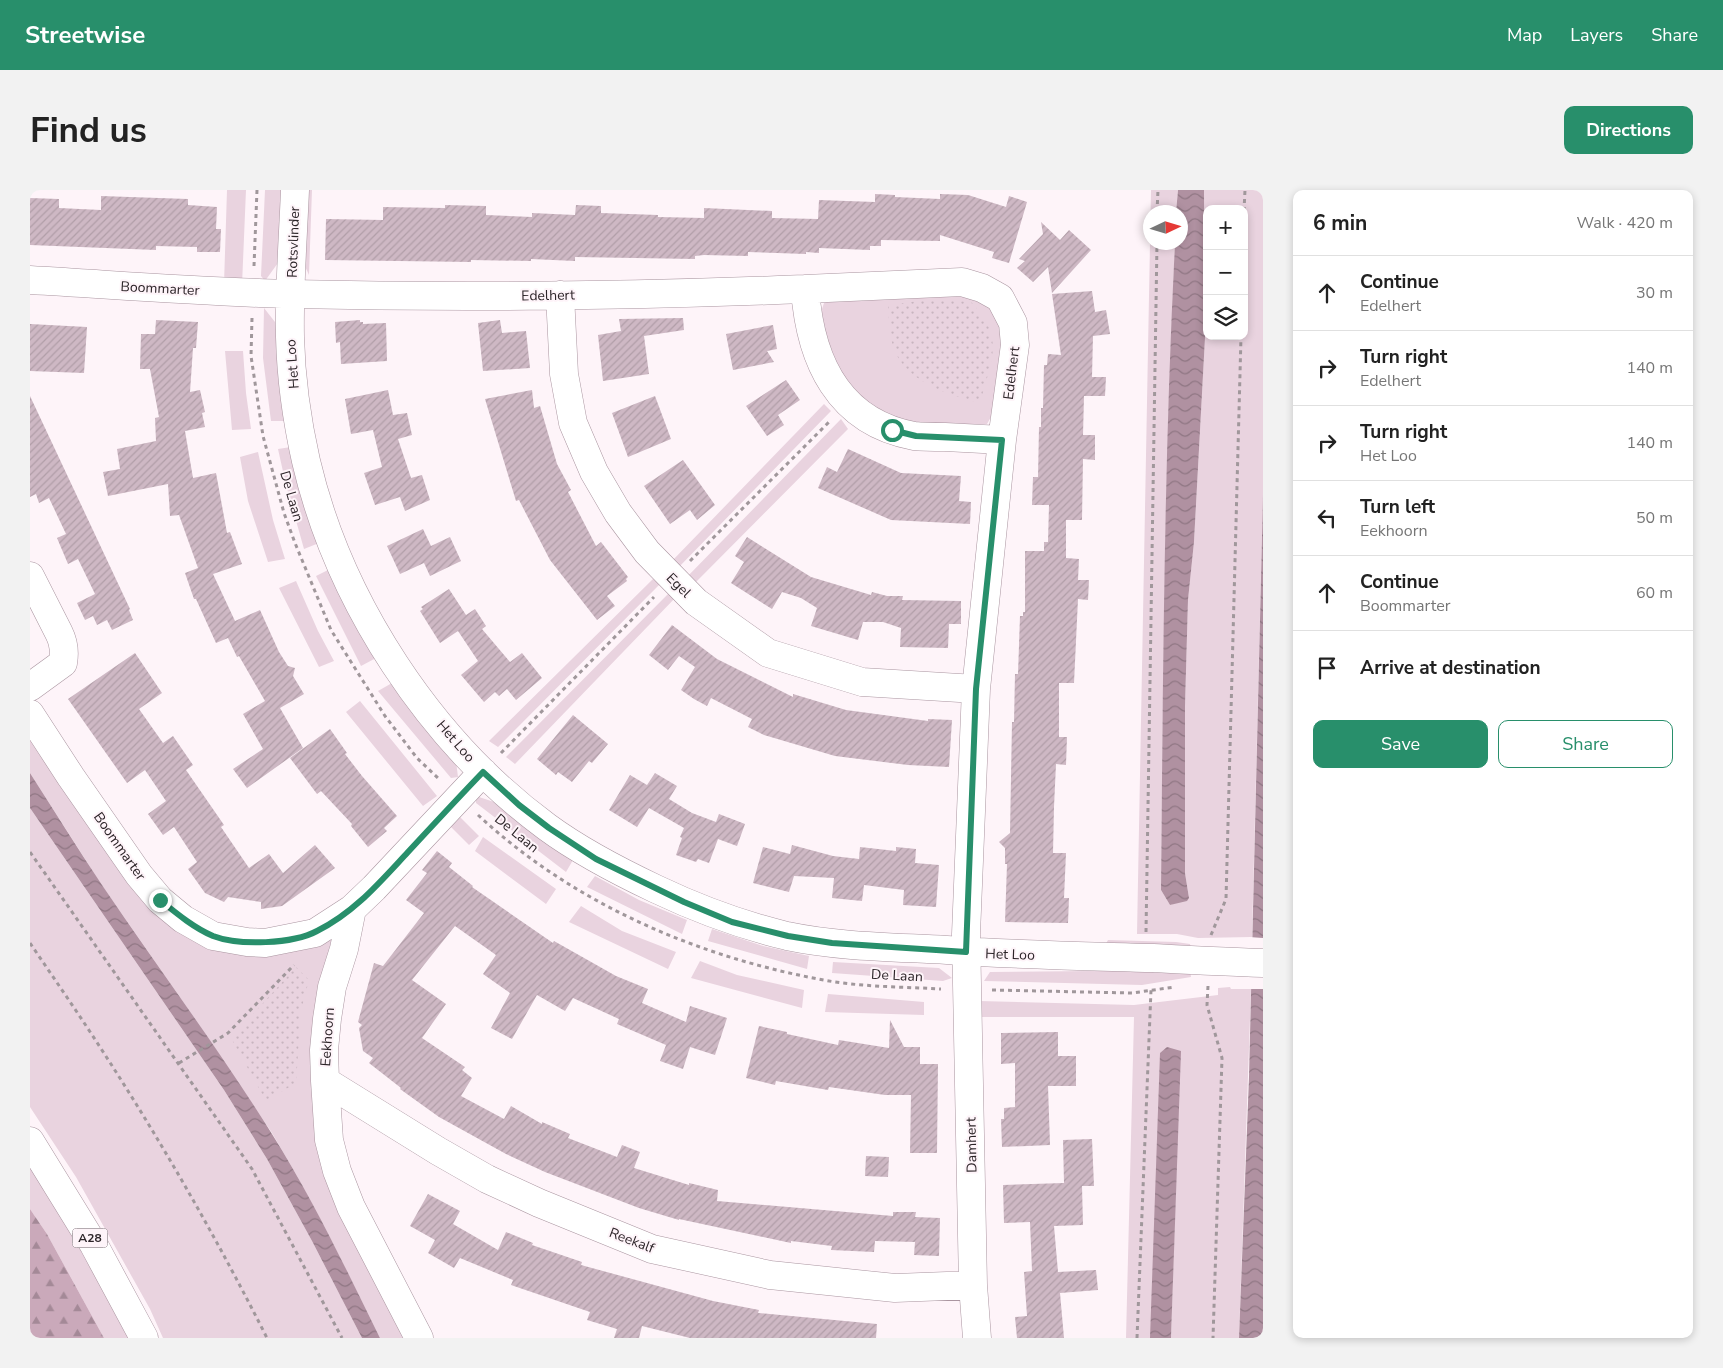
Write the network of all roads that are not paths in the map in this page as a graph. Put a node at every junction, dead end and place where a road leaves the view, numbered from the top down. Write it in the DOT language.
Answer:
graph roads {
  1 [pos="295,190"];
  2 [pos="30,280"];
  3 [pos="805,289"];
  4 [pos="290,294"];
  5 [pos="560,295"];
  6 [pos="1002,440"];
  7 [pos="30,576"];
  8 [pos="30,687"];
  9 [pos="976,689"];
  10 [pos="30,714"];
  11 [pos="483,772"];
  12 [pos="352,909"];
  13 [pos="966,952"];
  14 [pos="1254,963"];
  15 [pos="325,1081"];
  16 [pos="30,1140"];
  17 [pos="974,1285"];
  18 [pos="144,1338"];
  19 [pos="418,1338"];
  20 [pos="977,1338"];
  1 -- 4 [label="main road, Rotsvlinder"];
  2 -- 4 [label="main road, Boommarter"];
  3 -- 5 [label="main road, Edelhert"];
  3 -- 6 [label="main road"];
  3 -- 6 [label="main road, Edelhert"];
  4 -- 5 [label="main road, Edelhert"];
  4 -- 11 [label="main road, Het Loo"];
  5 -- 9 [label="main road, Egel"];
  6 -- 9 [label="main road, Edelhert"];
  7 -- 8 [label="main road"];
  9 -- 13 [label="main road, Edelhert"];
  10 -- 12 [label="main road, Boommarter"];
  11 -- 12 [label="main road"];
  11 -- 13 [label="main road, Het Loo"];
  12 -- 15 [label="main road, Eekhoorn"];
  13 -- 14 [label="main road, Het Loo"];
  13 -- 17 [label="main road, Damhert"];
  15 -- 17 [label="main road, Reekalf"];
  15 -- 19 [label="main road, Eekhoorn"];
  16 -- 18 [label="main road, A28"];
  17 -- 20 [label="main road, Damhert"];
}
